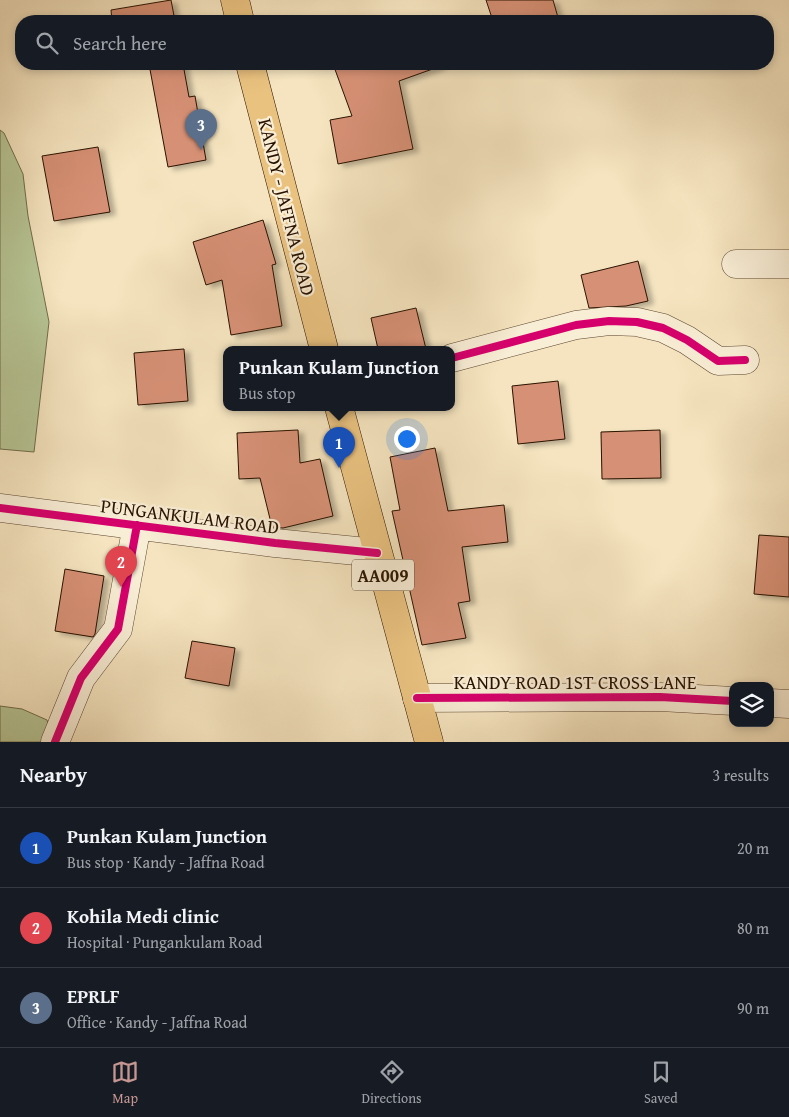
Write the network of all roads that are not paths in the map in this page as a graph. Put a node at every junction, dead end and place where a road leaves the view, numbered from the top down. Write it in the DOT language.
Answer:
graph roads {
  1 [pos="252,70"];
  2 [pos="736,264"];
  3 [pos="789,264"];
  4 [pos="323,346"];
  5 [pos="455,357"];
  6 [pos="744,360"];
  7 [pos="340,411"];
  8 [pos="0,508"];
  9 [pos="137,525"];
  10 [pos="377,553"];
  11 [pos="417,698"];
  12 [pos="729,701"];
  13 [pos="774,703"];
  14 [pos="789,704"];
  15 [pos="54,742"];
  16 [pos="429,742"];
  1 -- 4 [label="highway, KANDY - JAFFNA ROAD"];
  2 -- 3 [label="street"];
  5 -- 6 [label="street"];
  7 -- 10 [label="highway, AA009"];
  8 -- 9 [label="street, PUNGANKULAM ROAD"];
  9 -- 10 [label="street, PUNGANKULAM ROAD"];
  9 -- 15 [label="street"];
  10 -- 11 [label="highway, AA009"];
  11 -- 12 [label="street, KANDY ROAD 1ST CROSS LANE"];
  11 -- 16 [label="highway, AA009"];
  13 -- 14 [label="street"];
}
